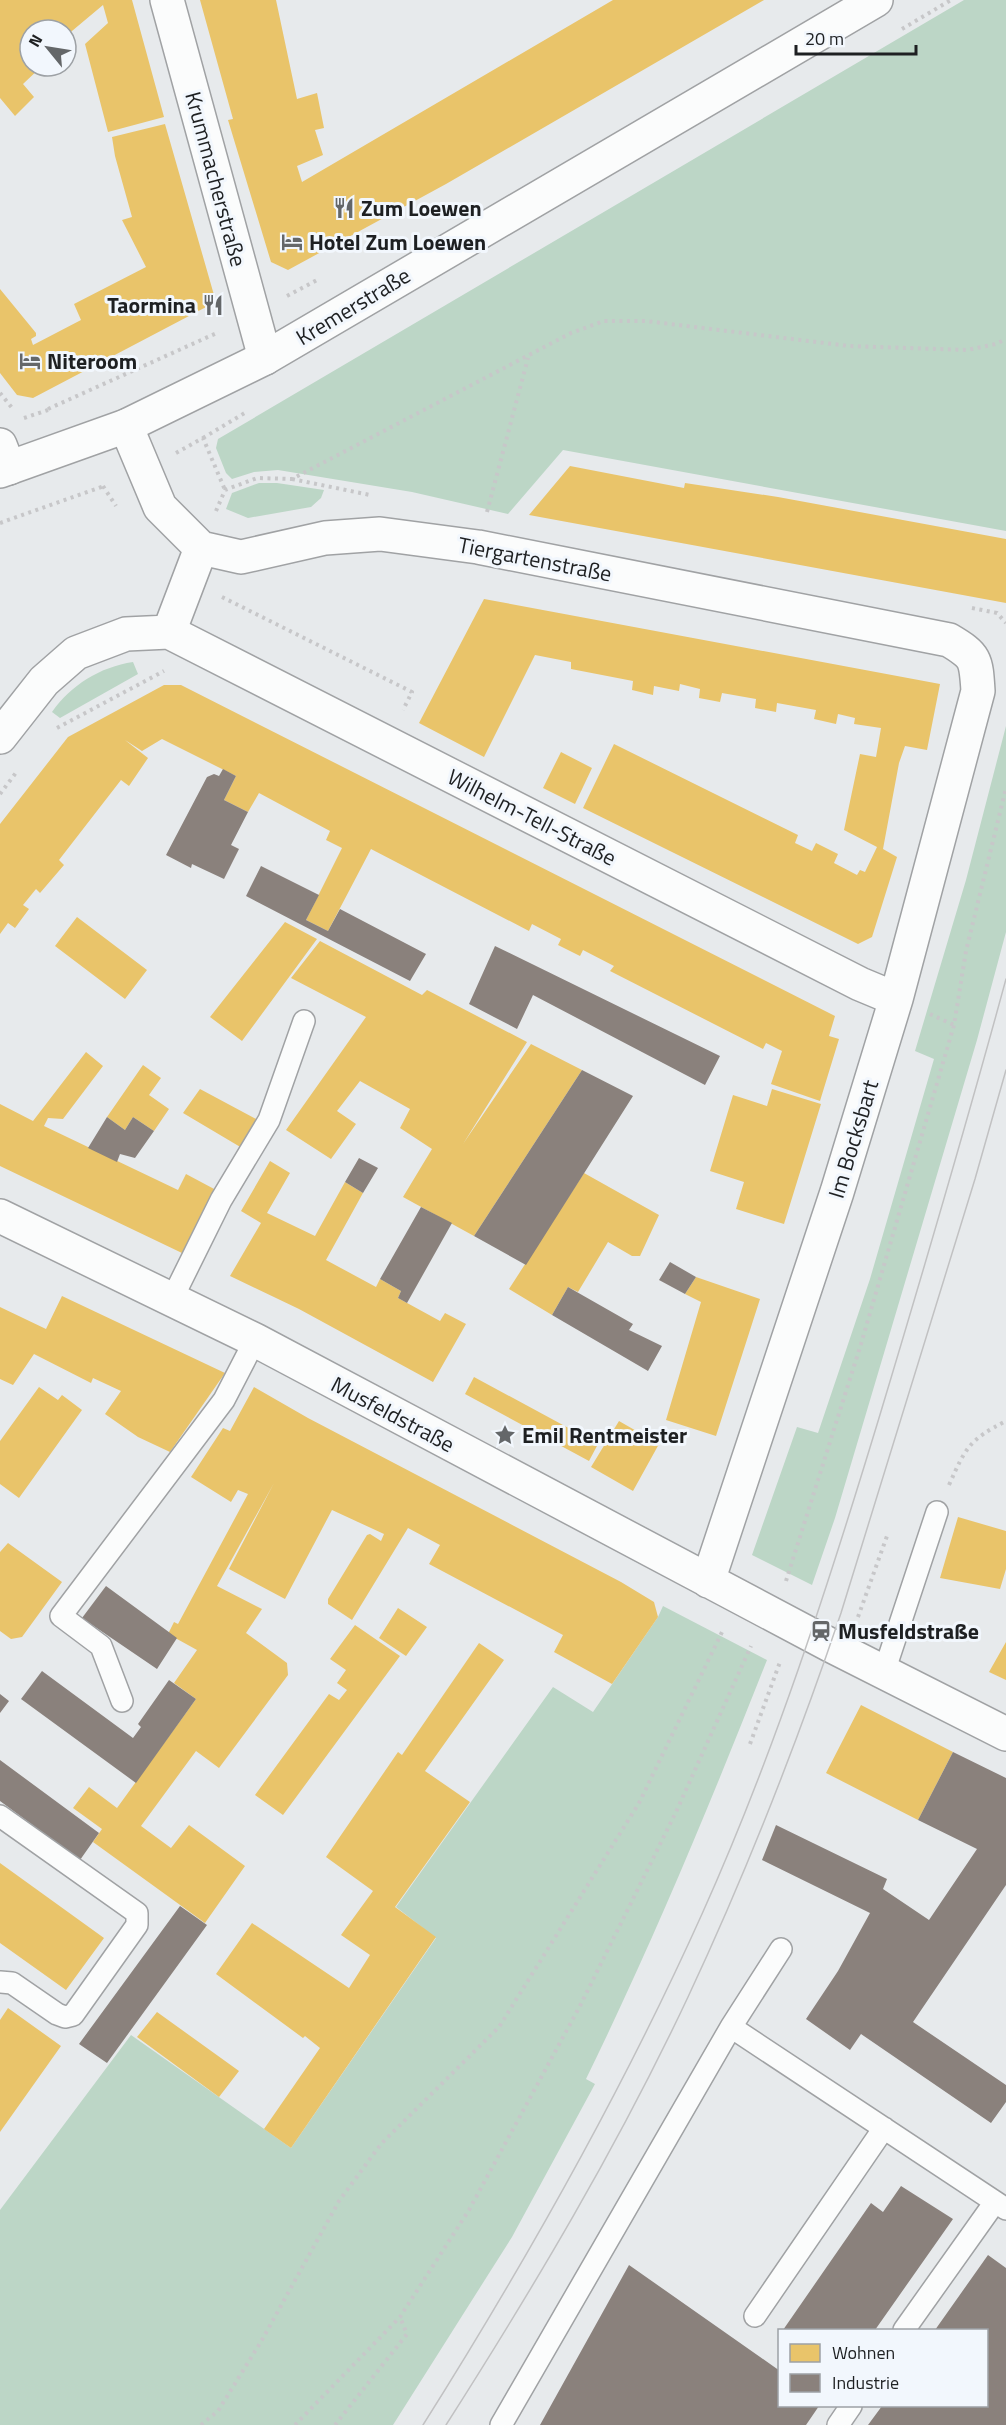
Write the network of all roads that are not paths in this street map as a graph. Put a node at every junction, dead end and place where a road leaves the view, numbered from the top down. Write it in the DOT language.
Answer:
graph roads {
  1 [pos="167,0"];
  2 [pos="876,0"];
  3 [pos="265,358"];
  4 [pos="126,426"];
  5 [pos="3,461"];
  6 [pos="201,548"];
  7 [pos="169,632"];
  8 [pos="978,691"];
  9 [pos="0,737"];
  10 [pos="896,999"];
  11 [pos="304,1021"];
  12 [pos="0,1216"];
  13 [pos="172,1299"];
  14 [pos="255,1340"];
  15 [pos="937,1512"];
  16 [pos="708,1581"];
  17 [pos="884,1672"];
  18 [pos="122,1701"];
  19 [pos="1006,1734"];
  20 [pos="0,1816"];
  21 [pos="781,1949"];
  22 [pos="0,1982"];
  23 [pos="731,2027"];
  24 [pos="885,2128"];
  25 [pos="1001,2205"];
  26 [pos="755,2316"];
  27 [pos="906,2329"];
  28 [pos="850,2407"];
  29 [pos="501,2425"];
  30 [pos="838,2425"];
  1 -- 3 [label="street, Krummacherstraße"];
  2 -- 3 [label="street, Kremerstraße"];
  3 -- 4 [label="street, Kremerstraße"];
  4 -- 5 [label="street, Kremerstraße"];
  4 -- 6 [label="street"];
  6 -- 7 [label="street"];
  6 -- 8 [label="street, Tiergartenstraße"];
  7 -- 9 [label="street"];
  7 -- 10 [label="street, Wilhelm-Tell-Straße"];
  8 -- 10 [label="street, Im Bocksbart"];
  10 -- 16 [label="street, Im Bocksbart"];
  11 -- 13 [label="lane"];
  12 -- 13 [label="street, Musfeldstraße"];
  13 -- 14 [label="street, Musfeldstraße"];
  14 -- 16 [label="street, Musfeldstraße"];
  14 -- 18 [label="lane"];
  15 -- 17 [label="lane"];
  16 -- 17 [label="street, Musfeldstraße"];
  17 -- 19 [label="street, Musfeldstraße"];
  20 -- 22 [label="lane"];
  21 -- 23 [label="lane"];
  23 -- 24 [label="lane"];
  23 -- 29 [label="lane"];
  24 -- 25 [label="lane"];
  24 -- 26 [label="lane"];
  25 -- 27 [label="lane"];
  28 -- 30 [label="lane"];
}
